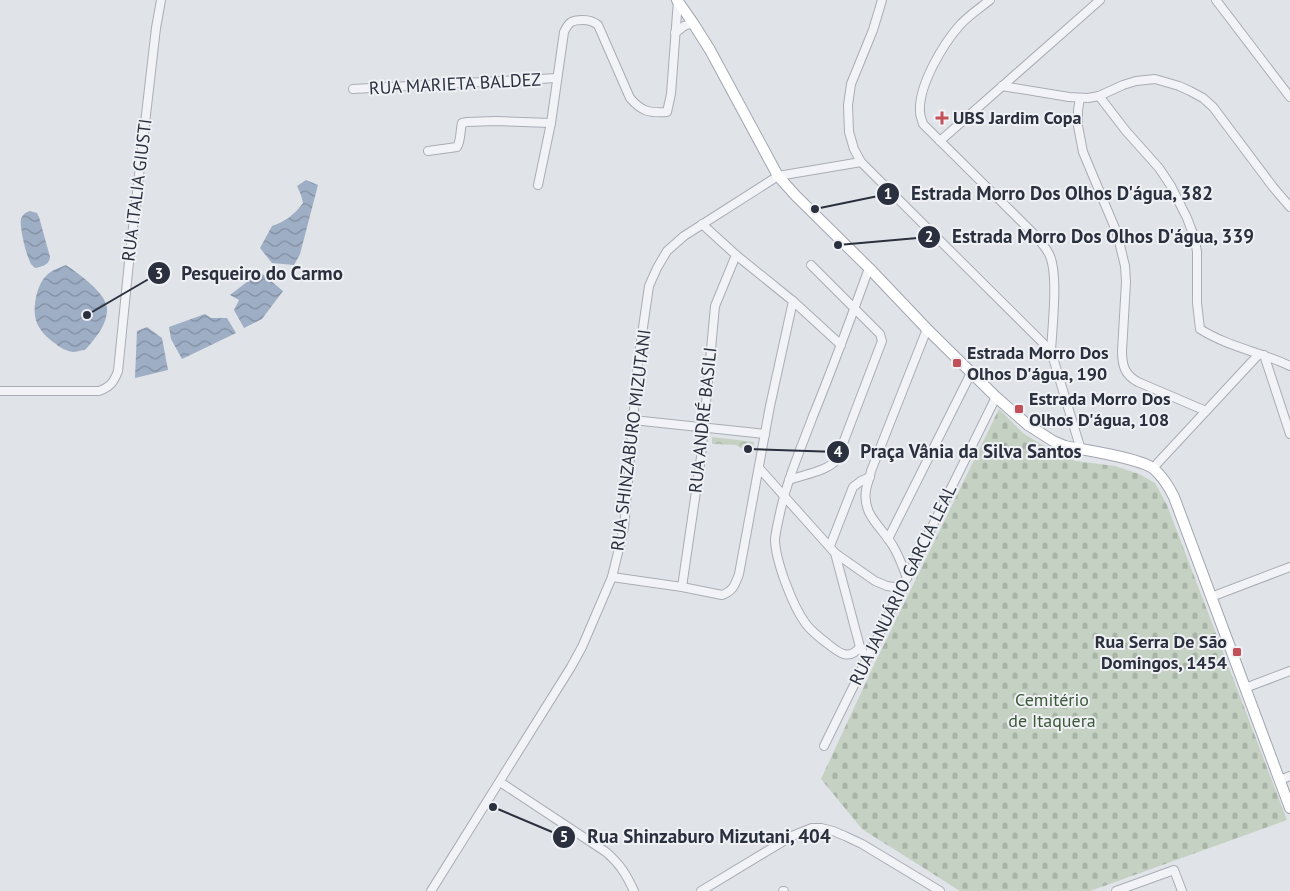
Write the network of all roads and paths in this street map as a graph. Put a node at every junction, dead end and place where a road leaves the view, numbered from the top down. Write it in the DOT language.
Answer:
graph roads {
  1 [pos="161,0"];
  2 [pos="678,0"];
  3 [pos="882,0"];
  4 [pos="990,0"];
  5 [pos="1100,0"];
  6 [pos="1216,0"];
  7 [pos="694,23"];
  8 [pos="675,33"];
  9 [pos="557,78"];
  10 [pos="1002,86"];
  11 [pos="353,89"];
  12 [pos="1099,96"];
  13 [pos="1290,97"];
  14 [pos="1080,98"];
  15 [pos="551,123"];
  16 [pos="940,141"];
  17 [pos="428,150"];
  18 [pos="860,162"];
  19 [pos="778,176"];
  20 [pos="538,185"];
  21 [pos="1290,207"];
  22 [pos="702,224"];
  23 [pos="736,255"];
  24 [pos="811,265"];
  25 [pos="869,268"];
  26 [pos="793,302"];
  27 [pos="855,308"];
  28 [pos="927,329"];
  29 [pos="840,345"];
  30 [pos="1050,351"];
  31 [pos="1262,355"];
  32 [pos="1290,366"];
  33 [pos="971,373"];
  34 [pos="0,391"];
  35 [pos="996,397"];
  36 [pos="1206,410"];
  37 [pos="633,420"];
  38 [pos="705,428"];
  39 [pos="765,434"];
  40 [pos="1290,434"];
  41 [pos="1082,450"];
  42 [pos="759,468"];
  43 [pos="1153,468"];
  44 [pos="870,477"];
  45 [pos="789,480"];
  46 [pos="783,496"];
  47 [pos="888,538"];
  48 [pos="832,549"];
  49 [pos="1290,567"];
  50 [pos="612,577"];
  51 [pos="907,578"];
  52 [pos="682,588"];
  53 [pos="902,588"];
  54 [pos="1211,597"];
  55 [pos="860,647"];
  56 [pos="867,659"];
  57 [pos="1290,671"];
  58 [pos="1244,688"];
  59 [pos="824,746"];
  60 [pos="1290,776"];
  61 [pos="1280,780"];
  62 [pos="500,782"];
  63 [pos="1290,808"];
  64 [pos="936,890"];
  65 [pos="432,891"];
  66 [pos="634,891"];
  67 [pos="701,891"];
  68 [pos="1116,891"];
  69 [pos="1182,891"];
  1 -- 34 [label="street, RUA ITALIA GIUSTI"];
  2 -- 7 [label="main road"];
  2 -- 8 [label="street"];
  3 -- 18 [label="street"];
  4 -- 16 [label="street"];
  5 -- 10 [label="street"];
  6 -- 13 [label="street"];
  7 -- 8 [label="street"];
  7 -- 19 [label="main road"];
  8 -- 9 [label="street"];
  9 -- 11 [label="street, RUA MARIETA BALDEZ"];
  9 -- 15 [label="street"];
  10 -- 14 [label="street"];
  10 -- 16 [label="street"];
  12 -- 14 [label="street"];
  12 -- 21 [label="street"];
  12 -- 31 [label="street"];
  14 -- 36 [label="street"];
  15 -- 17 [label="street"];
  15 -- 20 [label="street"];
  16 -- 30 [label="street"];
  18 -- 19 [label="street, RUA SHINZABURO MIZUTANI"];
  18 -- 30 [label="street"];
  19 -- 22 [label="street, RUA SHINZABURO MIZUTANI"];
  19 -- 25 [label="main road"];
  22 -- 23 [label="street"];
  22 -- 37 [label="street, RUA SHINZABURO MIZUTANI"];
  23 -- 26 [label="street"];
  23 -- 38 [label="street, RUA ANDRÉ BASILI"];
  24 -- 27 [label="street"];
  25 -- 27 [label="street"];
  25 -- 28 [label="main road"];
  26 -- 29 [label="street"];
  26 -- 39 [label="street"];
  27 -- 29 [label="street"];
  27 -- 45 [label="street"];
  28 -- 33 [label="main road"];
  28 -- 44 [label="street"];
  29 -- 45 [label="street"];
  30 -- 41 [label="street"];
  31 -- 32 [label="street"];
  31 -- 36 [label="street"];
  31 -- 40 [label="street"];
  33 -- 35 [label="main road"];
  33 -- 47 [label="street"];
  35 -- 41 [label="main road"];
  35 -- 51 [label="street, RUA JANUÁRIO GARCIA LEAL"];
  36 -- 43 [label="street"];
  37 -- 38 [label="street"];
  37 -- 50 [label="street, RUA SHINZABURO MIZUTANI"];
  38 -- 39 [label="street"];
  38 -- 52 [label="street, RUA ANDRÉ BASILI"];
  39 -- 42 [label="street"];
  41 -- 43 [label="main road"];
  42 -- 46 [label="street"];
  42 -- 52 [label="street"];
  43 -- 54 [label="main road"];
  44 -- 47 [label="street"];
  44 -- 48 [label="street"];
  45 -- 46 [label="street"];
  46 -- 48 [label="street"];
  46 -- 55 [label="street"];
  47 -- 51 [label="street"];
  48 -- 53 [label="street"];
  48 -- 55 [label="street"];
  49 -- 54 [label="street"];
  50 -- 52 [label="street"];
  50 -- 62 [label="street, RUA SHINZABURO MIZUTANI"];
  51 -- 53 [label="street, RUA JANUÁRIO GARCIA LEAL"];
  53 -- 56 [label="street, RUA JANUÁRIO GARCIA LEAL"];
  54 -- 58 [label="main road"];
  55 -- 56 [label="street"];
  56 -- 59 [label="street, RUA JANUÁRIO GARCIA LEAL"];
  57 -- 58 [label="street"];
  58 -- 61 [label="main road"];
  60 -- 61 [label="street"];
  61 -- 63 [label="main road"];
  62 -- 65 [label="street, RUA SHINZABURO MIZUTANI"];
  62 -- 66 [label="street"];
  64 -- 67 [label="street"];
  68 -- 69 [label="street"];
}
